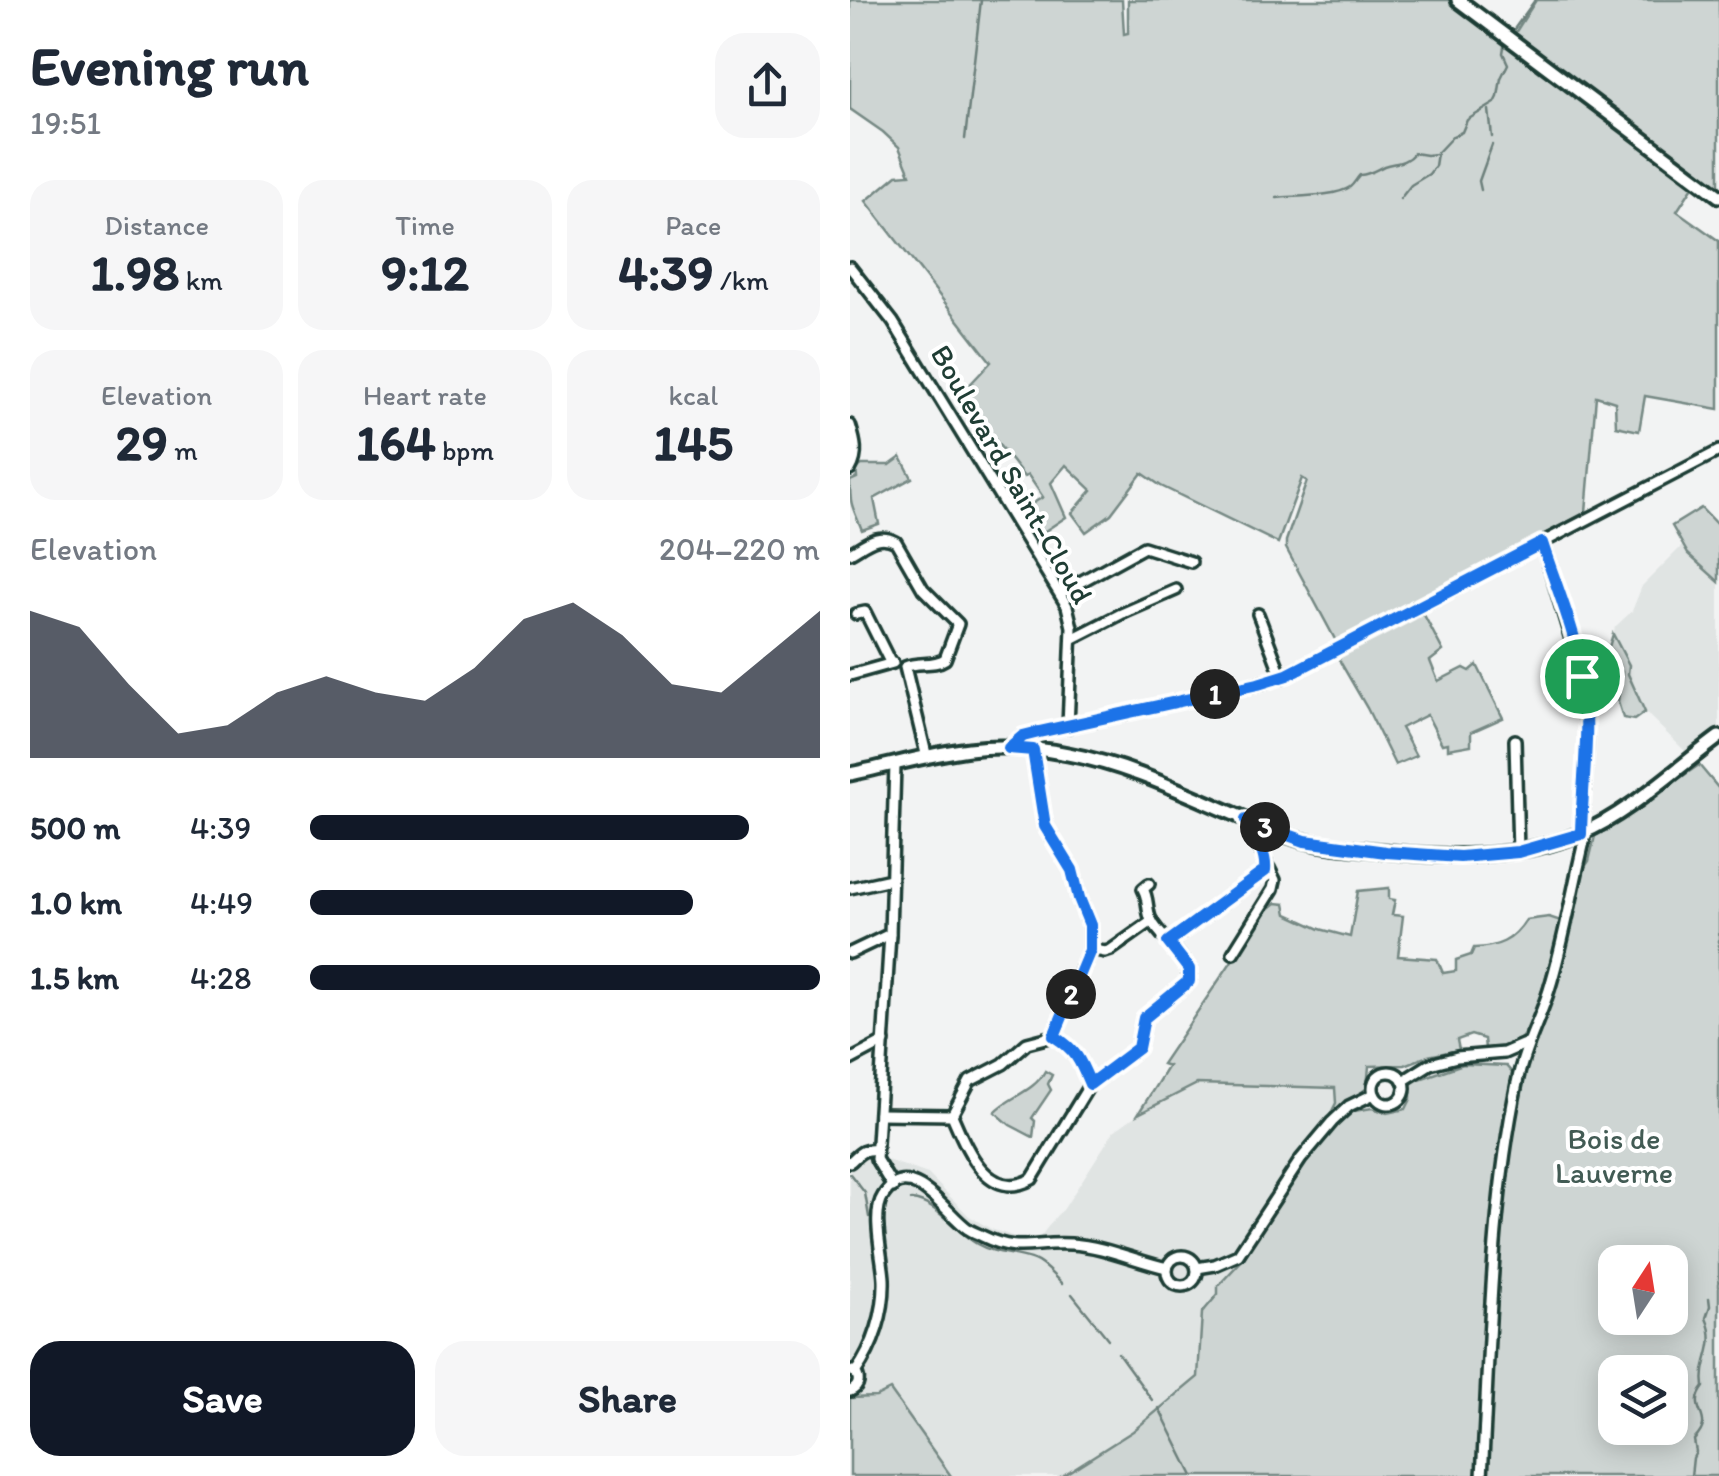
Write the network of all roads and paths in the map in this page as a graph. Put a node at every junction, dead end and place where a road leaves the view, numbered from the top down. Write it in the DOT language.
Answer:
graph roads {
  1 [pos="1458,0"];
  2 [pos="1719,196"];
  3 [pos="850,267"];
  4 [pos="850,426"];
  5 [pos="1719,451"];
  6 [pos="850,470"];
  7 [pos="1542,543"];
  8 [pos="850,553"];
  9 [pos="1191,562"];
  10 [pos="1176,590"];
  11 [pos="1060,593"];
  12 [pos="856,614"];
  13 [pos="1258,614"];
  14 [pos="1072,639"];
  15 [pos="890,662"];
  16 [pos="905,667"];
  17 [pos="850,675"];
  18 [pos="1282,677"];
  19 [pos="1068,727"];
  20 [pos="1035,733"];
  21 [pos="1719,738"];
  22 [pos="1515,740"];
  23 [pos="1026,749"];
  24 [pos="926,758"];
  25 [pos="895,765"];
  26 [pos="850,774"];
  27 [pos="1246,820"];
  28 [pos="1581,834"];
  29 [pos="1518,852"];
  30 [pos="1266,867"];
  31 [pos="891,879"];
  32 [pos="1149,884"];
  33 [pos="850,888"];
  34 [pos="1152,921"];
  35 [pos="890,934"];
  36 [pos="1168,942"];
  37 [pos="1090,950"];
  38 [pos="850,953"];
  39 [pos="1233,953"];
  40 [pos="1054,1036"];
  41 [pos="884,1042"];
  42 [pos="1527,1043"];
  43 [pos="850,1060"];
  44 [pos="1403,1081"];
  45 [pos="1090,1084"];
  46 [pos="1374,1094"];
  47 [pos="879,1114"];
  48 [pos="952,1115"];
  49 [pos="876,1150"];
  50 [pos="850,1162"];
  51 [pos="893,1187"];
  52 [pos="1167,1268"];
  53 [pos="1198,1268"];
  54 [pos="852,1371"];
  55 [pos="850,1391"];
  56 [pos="1482,1476"];
  1 -- 2 [label="main road"];
  3 -- 11 [label="street, Boulevard Saint-Cloud"];
  4 -- 6 [label="street"];
  5 -- 7 [label="street"];
  7 -- 18 [label="street"];
  7 -- 28 [label="street"];
  8 -- 16 [label="street"];
  9 -- 11 [label="street"];
  10 -- 14 [label="street"];
  11 -- 14 [label="street, Boulevard Saint-Cloud"];
  12 -- 15 [label="street"];
  13 -- 18 [label="street"];
  14 -- 19 [label="street, Boulevard Saint-Cloud"];
  15 -- 16 [label="street"];
  15 -- 17 [label="street"];
  16 -- 24 [label="street"];
  18 -- 19 [label="street"];
  19 -- 20 [label="street"];
  20 -- 23 [label="street"];
  20 -- 23 [label="street"];
  21 -- 28 [label="main road"];
  22 -- 29 [label="street"];
  23 -- 24 [label="main road"];
  23 -- 27 [label="main road"];
  23 -- 37 [label="street"];
  24 -- 25 [label="main road"];
  25 -- 26 [label="main road"];
  25 -- 31 [label="street"];
  27 -- 29 [label="main road"];
  27 -- 30 [label="street"];
  28 -- 29 [label="main road"];
  28 -- 42 [label="street"];
  30 -- 36 [label="street"];
  30 -- 39 [label="street"];
  31 -- 33 [label="street"];
  31 -- 35 [label="street"];
  32 -- 34 [label="street"];
  34 -- 36 [label="street"];
  34 -- 37 [label="street"];
  35 -- 38 [label="street"];
  35 -- 41 [label="street"];
  36 -- 45 [label="street"];
  37 -- 40 [label="street"];
  40 -- 45 [label="street"];
  40 -- 48 [label="street"];
  41 -- 43 [label="street"];
  41 -- 47 [label="street"];
  42 -- 44 [label="street"];
  42 -- 56 [label="street"];
  44 -- 46 [label="street"];
  44 -- 46 [label="street"];
  45 -- 48 [label="street"];
  46 -- 53 [label="street"];
  47 -- 48 [label="street"];
  47 -- 49 [label="street"];
  49 -- 50 [label="street"];
  49 -- 51 [label="street"];
  51 -- 52 [label="street"];
  51 -- 54 [label="street"];
  52 -- 53 [label="street"];
  52 -- 53 [label="street"];
  54 -- 55 [label="street"];
}
